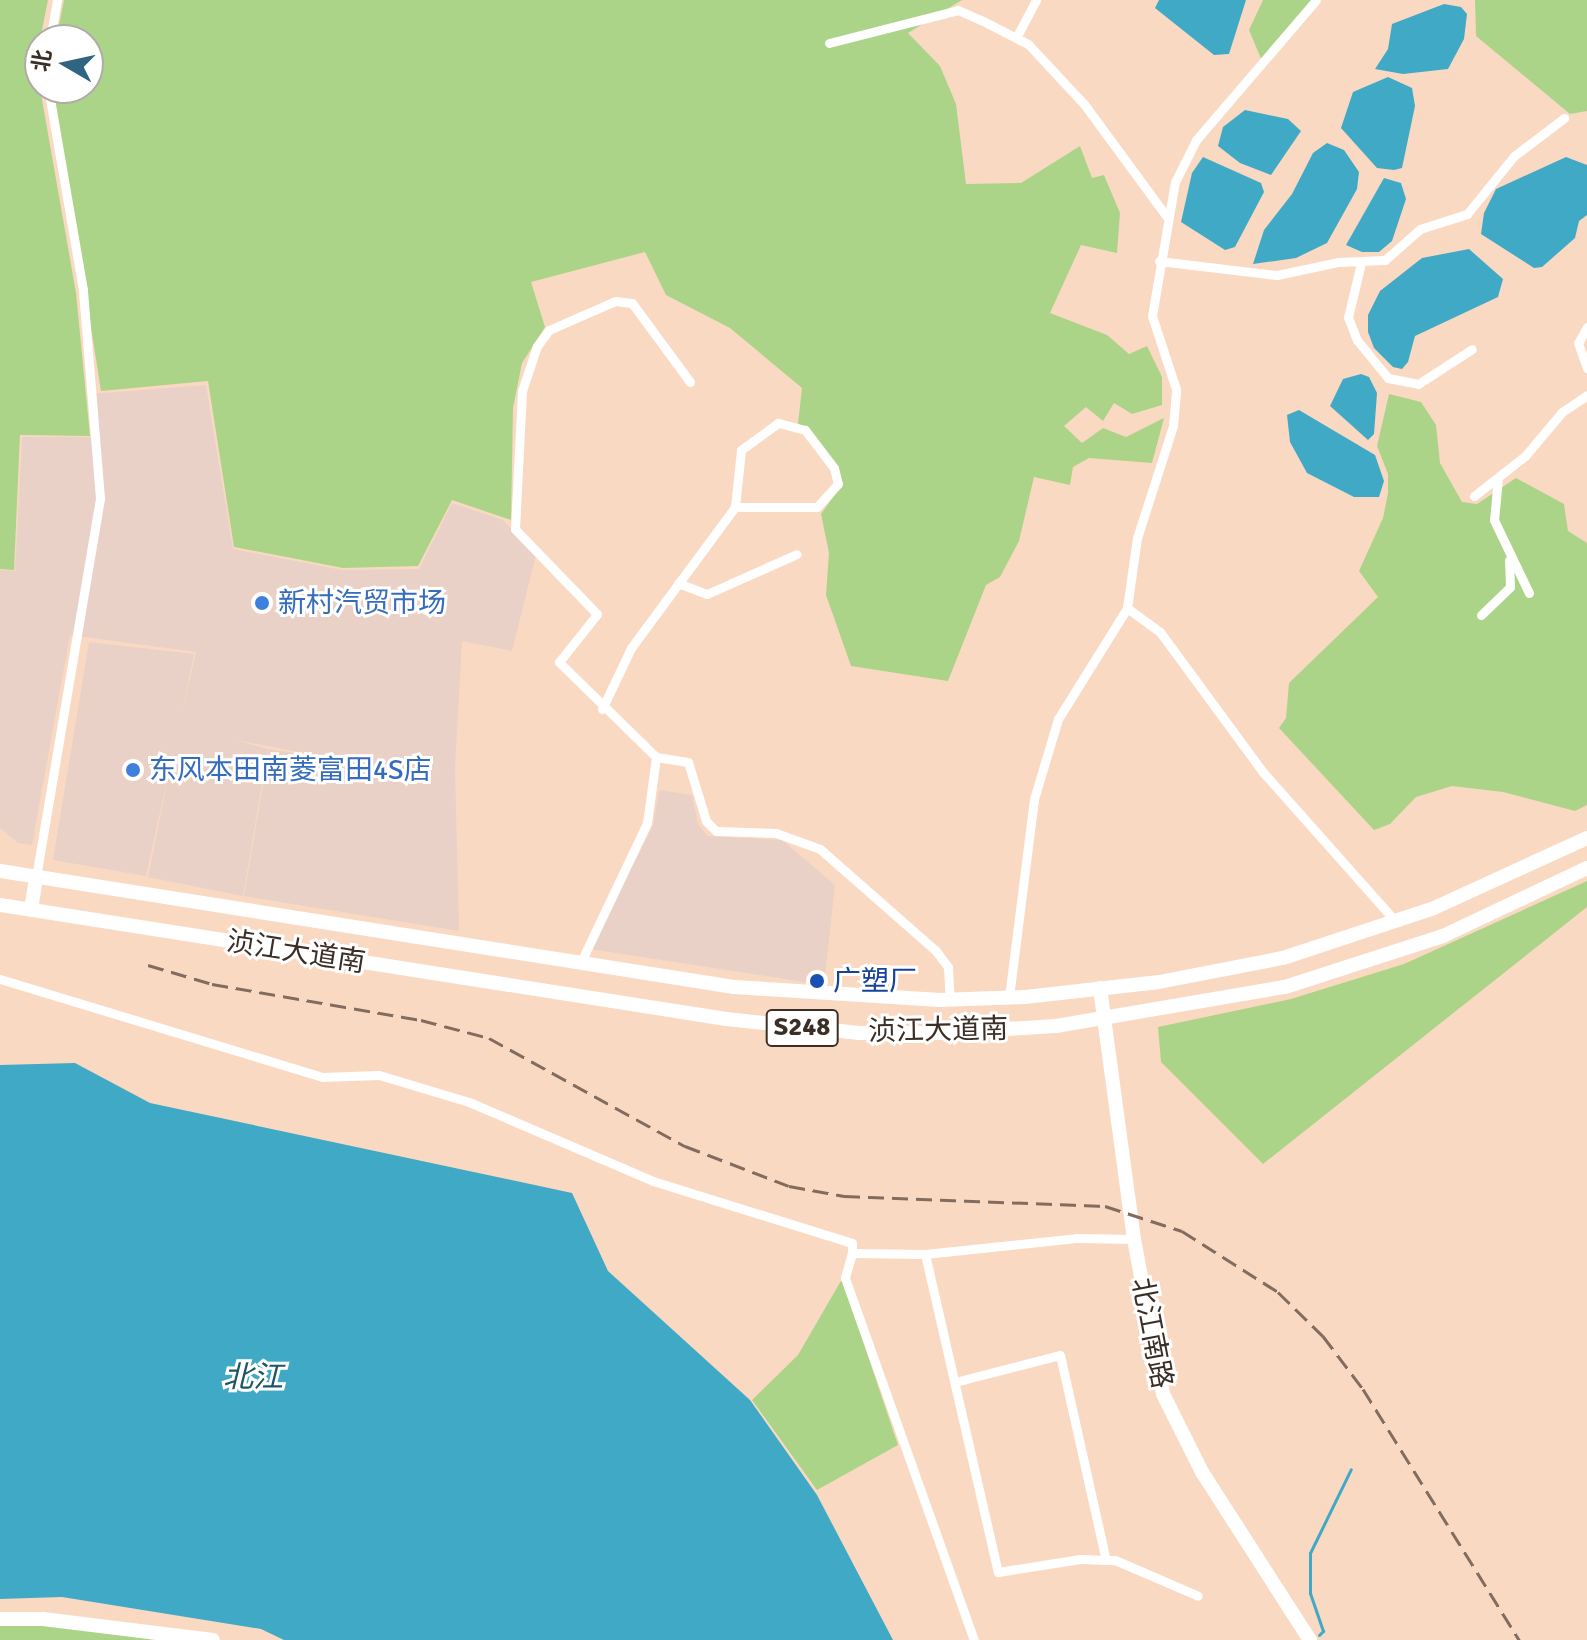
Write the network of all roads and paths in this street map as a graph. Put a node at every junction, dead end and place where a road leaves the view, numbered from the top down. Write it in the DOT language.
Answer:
graph roads {
  1 [pos="57,0"];
  2 [pos="1036,0"];
  3 [pos="1316,0"];
  4 [pos="53,24"];
  5 [pos="1016,38"];
  6 [pos="829,43"];
  7 [pos="51,104"];
  8 [pos="1564,118"];
  9 [pos="1167,217"];
  10 [pos="1159,261"];
  11 [pos="1361,263"];
  12 [pos="1587,327"];
  13 [pos="1472,349"];
  14 [pos="1587,368"];
  15 [pos="690,382"];
  16 [pos="1587,395"];
  17 [pos="1498,478"];
  18 [pos="1474,496"];
  19 [pos="735,507"];
  20 [pos="1507,547"];
  21 [pos="797,554"];
  22 [pos="678,583"];
  23 [pos="1529,593"];
  24 [pos="1127,608"];
  25 [pos="1481,615"];
  26 [pos="602,709"];
  27 [pos="656,757"];
  28 [pos="1587,838"];
  29 [pos="1587,868"];
  30 [pos="0,871"];
  31 [pos="36,877"];
  32 [pos="0,905"];
  33 [pos="31,910"];
  34 [pos="1396,922"];
  35 [pos="580,964"];
  36 [pos="0,979"];
  37 [pos="1100,988"];
  38 [pos="1009,997"];
  39 [pos="950,1000"];
  40 [pos="1105,1019"];
  41 [pos="1134,1239"];
  42 [pos="852,1253"];
  43 [pos="925,1254"];
  44 [pos="955,1382"];
  45 [pos="1106,1560"];
  46 [pos="1198,1596"];
  47 [pos="0,1619"];
  48 [pos="213,1640"];
  49 [pos="974,1640"];
  50 [pos="1310,1640"];
  1 -- 4 [label="street"];
  2 -- 5 [label="street"];
  3 -- 9 [label="street"];
  5 -- 6 [label="street"];
  5 -- 9 [label="street"];
  7 -- 31 [label="street"];
  8 -- 11 [label="street"];
  9 -- 10 [label="street"];
  10 -- 11 [label="street"];
  10 -- 24 [label="street"];
  11 -- 13 [label="street"];
  12 -- 14 [label="street"];
  15 -- 26 [label="street"];
  16 -- 17 [label="street"];
  17 -- 18 [label="street"];
  17 -- 20 [label="street"];
  19 -- 19 [label="street"];
  19 -- 22 [label="street"];
  20 -- 23 [label="street"];
  20 -- 25 [label="street"];
  21 -- 22 [label="street"];
  22 -- 26 [label="street"];
  24 -- 34 [label="street"];
  24 -- 38 [label="street"];
  26 -- 27 [label="street"];
  27 -- 35 [label="street"];
  27 -- 39 [label="street"];
  28 -- 34 [label="main road, 浈江大道南 / S248"];
  29 -- 40 [label="main road, 浈江大道南 / S248"];
  30 -- 31 [label="main road, 浈江大道南 / S248"];
  31 -- 33 [label="main road"];
  31 -- 35 [label="main road, 浈江大道南 / S248"];
  32 -- 33 [label="main road, 浈江大道南 / S248"];
  33 -- 40 [label="main road, 浈江大道南 / S248"];
  34 -- 37 [label="main road, 浈江大道南 / S248"];
  35 -- 39 [label="main road, 浈江大道南 / S248"];
  36 -- 42 [label="street"];
  37 -- 38 [label="main road, 浈江大道南 / S248"];
  37 -- 40 [label="main road, 北江南路"];
  38 -- 39 [label="main road, 浈江大道南 / S248"];
  40 -- 41 [label="main road, 北江南路"];
  41 -- 43 [label="street"];
  41 -- 50 [label="main road, 北江南路"];
  42 -- 43 [label="street"];
  42 -- 49 [label="street"];
  43 -- 44 [label="street"];
  44 -- 45 [label="street"];
  44 -- 45 [label="street"];
  45 -- 46 [label="street"];
  47 -- 48 [label="main road"];
}
